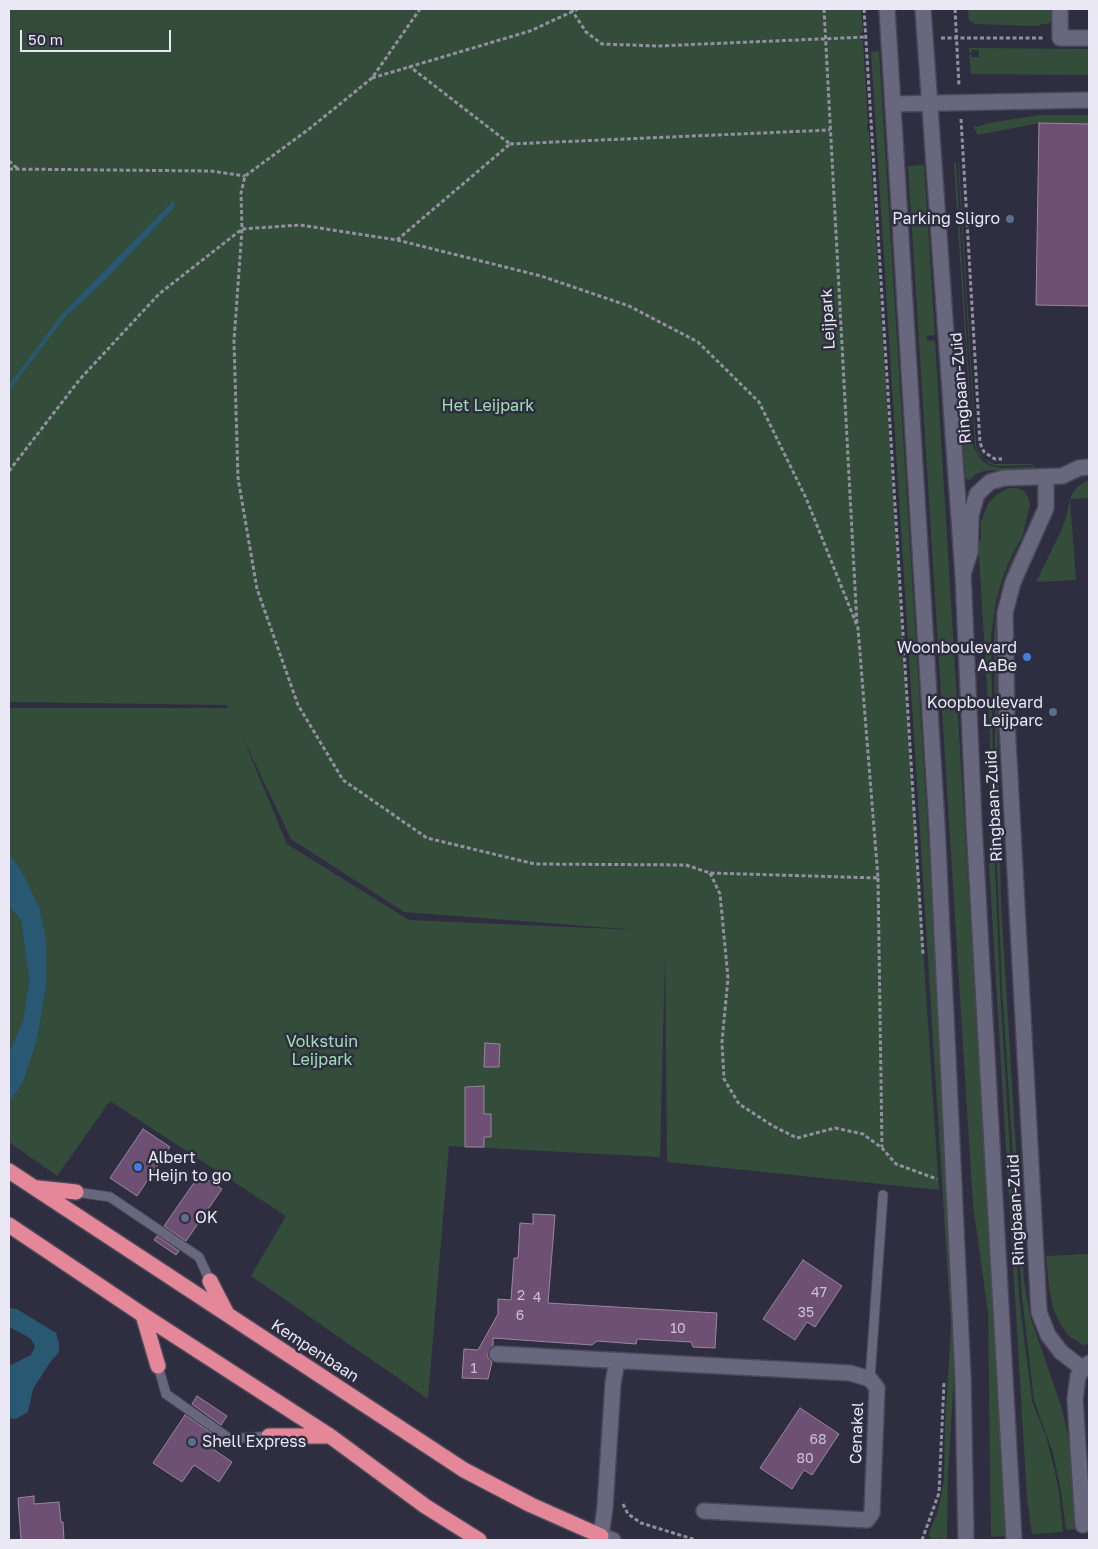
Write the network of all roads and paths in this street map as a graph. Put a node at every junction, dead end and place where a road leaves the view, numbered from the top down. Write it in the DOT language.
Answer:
graph roads {
  1 [pos="420,9"];
  2 [pos="578,9"];
  3 [pos="824,9"];
  4 [pos="864,9"];
  5 [pos="887,9"];
  6 [pos="923,9"];
  7 [pos="955,9"];
  8 [pos="1060,9"];
  9 [pos="572,10"];
  10 [pos="866,37"];
  11 [pos="957,37"];
  12 [pos="1060,38"];
  13 [pos="1089,38"];
  14 [pos="825,39"];
  15 [pos="409,66"];
  16 [pos="372,78"];
  17 [pos="1089,100"];
  18 [pos="929,102"];
  19 [pos="960,102"];
  20 [pos="893,104"];
  21 [pos="830,130"];
  22 [pos="510,144"];
  23 [pos="9,161"];
  24 [pos="19,169"];
  25 [pos="9,170"];
  26 [pos="245,176"];
  27 [pos="242,229"];
  28 [pos="396,240"];
  29 [pos="1011,459"];
  30 [pos="1089,467"];
  31 [pos="9,471"];
  32 [pos="1046,477"];
  33 [pos="963,574"];
  34 [pos="858,628"];
  35 [pos="710,873"];
  36 [pos="878,878"];
  37 [pos="924,960"];
  38 [pos="882,1148"];
  39 [pos="937,1170"];
  40 [pos="10,1172"];
  41 [pos="34,1188"];
  42 [pos="76,1192"];
  43 [pos="883,1195"];
  44 [pos="9,1225"];
  45 [pos="210,1281"];
  46 [pos="143,1315"];
  47 [pos="228,1315"];
  48 [pos="497,1354"];
  49 [pos="617,1362"];
  50 [pos="158,1366"];
  51 [pos="1086,1366"];
  52 [pos="944,1376"];
  53 [pos="870,1378"];
  54 [pos="269,1436"];
  55 [pos="330,1436"];
  56 [pos="622,1500"];
  57 [pos="704,1511"];
  58 [pos="1084,1525"];
  59 [pos="602,1539"];
  60 [pos="479,1540"];
  61 [pos="696,1540"];
  62 [pos="922,1540"];
  63 [pos="966,1540"];
  64 [pos="1014,1540"];
  1 -- 16 [label="path"];
  2 -- 9 [label="path"];
  3 -- 14 [label="path, Leijpark"];
  4 -- 10 [label="path"];
  5 -- 20 [label="main road"];
  6 -- 18 [label="main road, Ringbaan-Zuid"];
  7 -- 11 [label="path, Ringbaan-Zuid"];
  8 -- 12 [label="main road"];
  9 -- 14 [label="path"];
  9 -- 15 [label="path"];
  10 -- 14 [label="path"];
  10 -- 37 [label="path"];
  11 -- 12 [label="path"];
  11 -- 19 [label="path, Ringbaan-Zuid"];
  12 -- 13 [label="main road"];
  14 -- 21 [label="path, Leijpark"];
  15 -- 16 [label="path"];
  15 -- 22 [label="path"];
  16 -- 26 [label="path"];
  17 -- 19 [label="main road"];
  18 -- 19 [label="main road"];
  18 -- 20 [label="main road"];
  18 -- 33 [label="main road, Ringbaan-Zuid"];
  19 -- 29 [label="path, Ringbaan-Zuid"];
  20 -- 63 [label="main road"];
  21 -- 22 [label="path"];
  21 -- 34 [label="path, Leijpark"];
  22 -- 28 [label="path"];
  23 -- 24 [label="path"];
  24 -- 25 [label="path"];
  24 -- 26 [label="path"];
  26 -- 27 [label="path"];
  27 -- 28 [label="path"];
  27 -- 31 [label="path"];
  27 -- 35 [label="path"];
  28 -- 34 [label="path"];
  30 -- 32 [label="main road"];
  32 -- 33 [label="main road"];
  32 -- 51 [label="main road, Ringbaan-Zuid"];
  33 -- 64 [label="main road, Ringbaan-Zuid"];
  34 -- 36 [label="path, Leijpark"];
  35 -- 36 [label="path"];
  35 -- 38 [label="path"];
  36 -- 38 [label="path, Leijpark"];
  38 -- 39 [label="path"];
  40 -- 41 [label="highway, Kempenbaan"];
  41 -- 42 [label="highway"];
  41 -- 47 [label="highway, Kempenbaan"];
  42 -- 45 [label="lane"];
  43 -- 53 [label="lane"];
  44 -- 46 [label="highway"];
  45 -- 47 [label="highway"];
  46 -- 50 [label="highway"];
  46 -- 55 [label="highway"];
  47 -- 59 [label="highway, Kempenbaan"];
  48 -- 49 [label="main road, Cenakel"];
  49 -- 53 [label="main road, Cenakel"];
  49 -- 59 [label="main road"];
  50 -- 54 [label="lane"];
  51 -- 58 [label="main road, Ringbaan-Zuid"];
  52 -- 62 [label="path"];
  53 -- 57 [label="main road, Cenakel"];
  54 -- 55 [label="highway"];
  55 -- 60 [label="highway"];
  56 -- 61 [label="path"];
}
